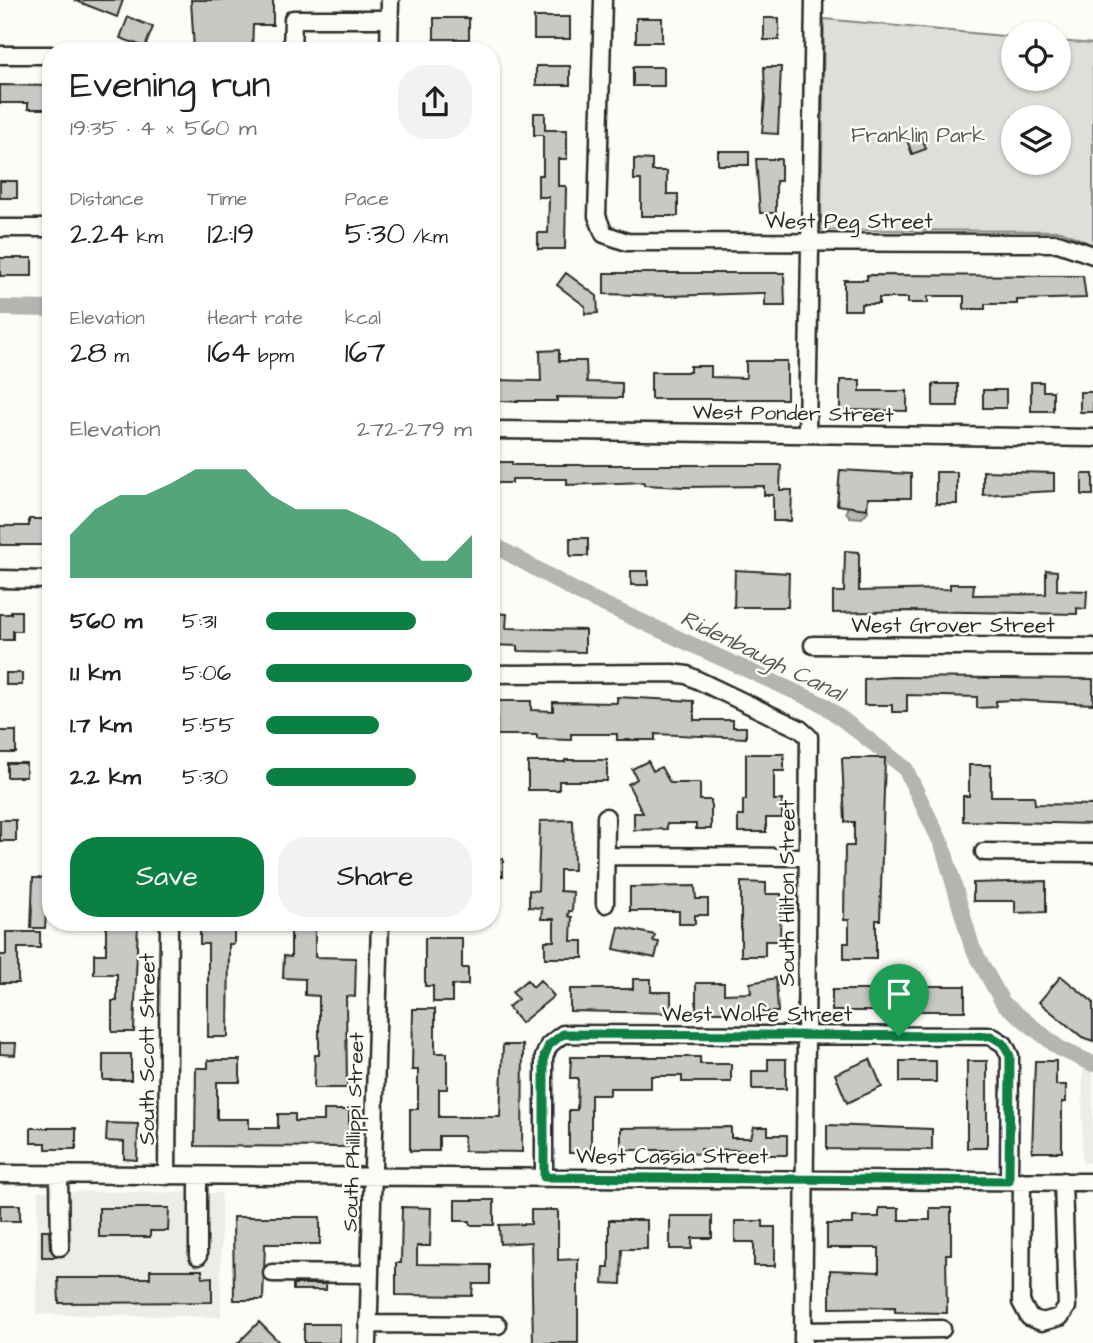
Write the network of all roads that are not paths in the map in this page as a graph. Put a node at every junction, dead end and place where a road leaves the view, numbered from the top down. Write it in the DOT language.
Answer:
graph roads {
  1 [pos="390,0"];
  2 [pos="603,0"];
  3 [pos="814,0"];
  4 [pos="390,19"];
  5 [pos="292,42"];
  6 [pos="389,42"];
  7 [pos="0,55"];
  8 [pos="42,55"];
  9 [pos="0,228"];
  10 [pos="42,228"];
  11 [pos="810,242"];
  12 [pos="1093,255"];
  13 [pos="500,430"];
  14 [pos="807,434"];
  15 [pos="1093,439"];
  16 [pos="0,579"];
  17 [pos="42,580"];
  18 [pos="813,645"];
  19 [pos="1093,648"];
  20 [pos="500,674"];
  21 [pos="606,817"];
  22 [pos="984,852"];
  23 [pos="1093,853"];
  24 [pos="606,856"];
  25 [pos="808,857"];
  26 [pos="605,904"];
  27 [pos="169,931"];
  28 [pos="380,931"];
  29 [pos="807,1035"];
  30 [pos="0,1174"];
  31 [pos="59,1175"];
  32 [pos="167,1176"];
  33 [pos="198,1177"];
  34 [pos="544,1177"];
  35 [pos="806,1177"];
  36 [pos="374,1178"];
  37 [pos="1015,1181"];
  38 [pos="1063,1181"];
  39 [pos="1093,1182"];
  40 [pos="60,1247"];
  41 [pos="198,1256"];
  42 [pos="272,1273"];
  43 [pos="370,1274"];
  44 [pos="368,1324"];
  45 [pos="498,1325"];
  46 [pos="942,1329"];
  47 [pos="803,1337"];
  48 [pos="368,1343"];
  1 -- 4 [label="street"];
  2 -- 11 [label="street, West Peg Street"];
  3 -- 11 [label="street"];
  4 -- 5 [label="street"];
  4 -- 6 [label="street"];
  7 -- 8 [label="street"];
  9 -- 10 [label="street"];
  11 -- 12 [label="street, West Peg Street"];
  11 -- 14 [label="street"];
  13 -- 14 [label="street, West Ponder Street"];
  14 -- 15 [label="street, West Ponder Street"];
  16 -- 17 [label="street"];
  18 -- 19 [label="street, West Grover Street"];
  20 -- 25 [label="street, South Hilton Street"];
  21 -- 24 [label="street"];
  22 -- 23 [label="street"];
  24 -- 25 [label="street"];
  24 -- 26 [label="street"];
  25 -- 29 [label="street, South Hilton Street"];
  27 -- 32 [label="street, South Scott Street"];
  28 -- 36 [label="street, South Phillippi Street"];
  29 -- 34 [label="street, West Wolfe Street"];
  29 -- 35 [label="street, South Hilton Street"];
  29 -- 37 [label="street, West Wolfe Street"];
  30 -- 31 [label="street, West Cassia Street"];
  31 -- 32 [label="street, West Cassia Street"];
  31 -- 40 [label="street"];
  32 -- 33 [label="street, West Cassia Street"];
  33 -- 36 [label="street, West Cassia Street"];
  33 -- 41 [label="street"];
  34 -- 35 [label="street, West Cassia Street"];
  34 -- 36 [label="street, West Cassia Street"];
  35 -- 37 [label="street, West Cassia Street"];
  35 -- 47 [label="street, South Hilton Street"];
  36 -- 43 [label="street, South Phillippi Street"];
  37 -- 38 [label="street, West Cassia Street"];
  37 -- 38 [label="street, West Wolfe Street"];
  38 -- 39 [label="street, West Cassia Street"];
  42 -- 43 [label="street"];
  43 -- 44 [label="street, South Phillippi Street"];
  44 -- 45 [label="street"];
  44 -- 48 [label="street, South Phillippi Street"];
  46 -- 47 [label="street"];
}
